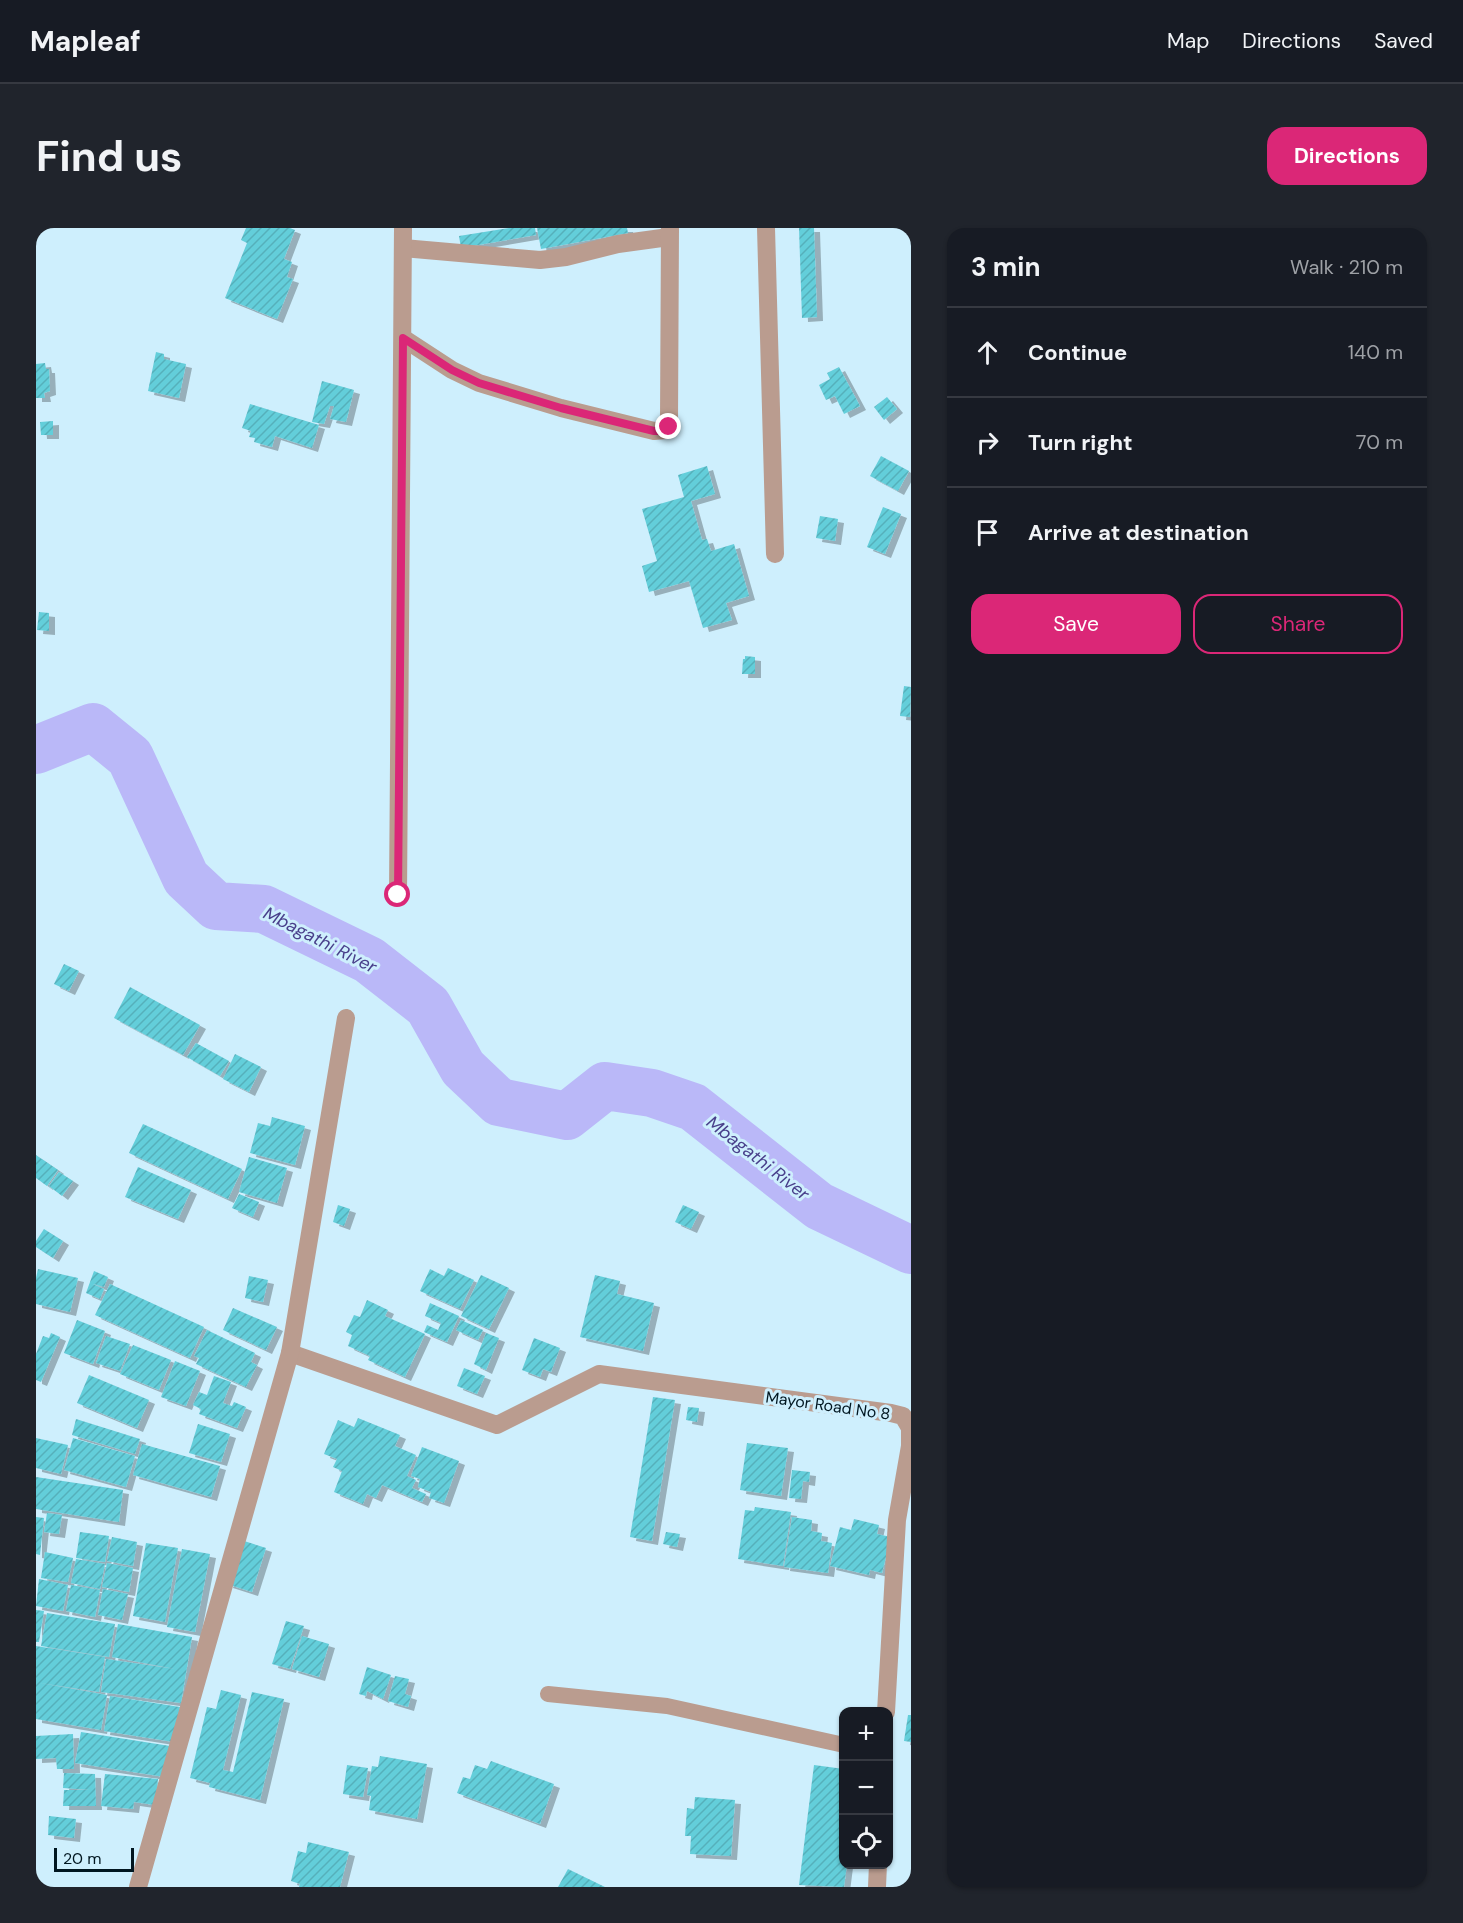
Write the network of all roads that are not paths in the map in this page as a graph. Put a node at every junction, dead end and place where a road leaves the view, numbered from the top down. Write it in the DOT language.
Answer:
graph roads {
  1 [pos="403,228"];
  2 [pos="766,228"];
  3 [pos="670,232"];
  4 [pos="403,248"];
  5 [pos="403,338"];
  6 [pos="775,554"];
  7 [pos="398,895"];
  8 [pos="346,1018"];
  9 [pos="290,1353"];
  10 [pos="548,1694"];
  11 [pos="886,1707"];
  12 [pos="839,1744"];
  13 [pos="878,1869"];
  14 [pos="138,1887"];
  15 [pos="877,1887"];
  1 -- 4 [label="street"];
  2 -- 6 [label="street"];
  3 -- 4 [label="street"];
  3 -- 5 [label="street"];
  4 -- 5 [label="street"];
  5 -- 7 [label="street"];
  8 -- 9 [label="street"];
  9 -- 11 [label="street, Mayor Road No 8"];
  9 -- 14 [label="street"];
  10 -- 12 [label="lane"];
  13 -- 15 [label="street"];
}
